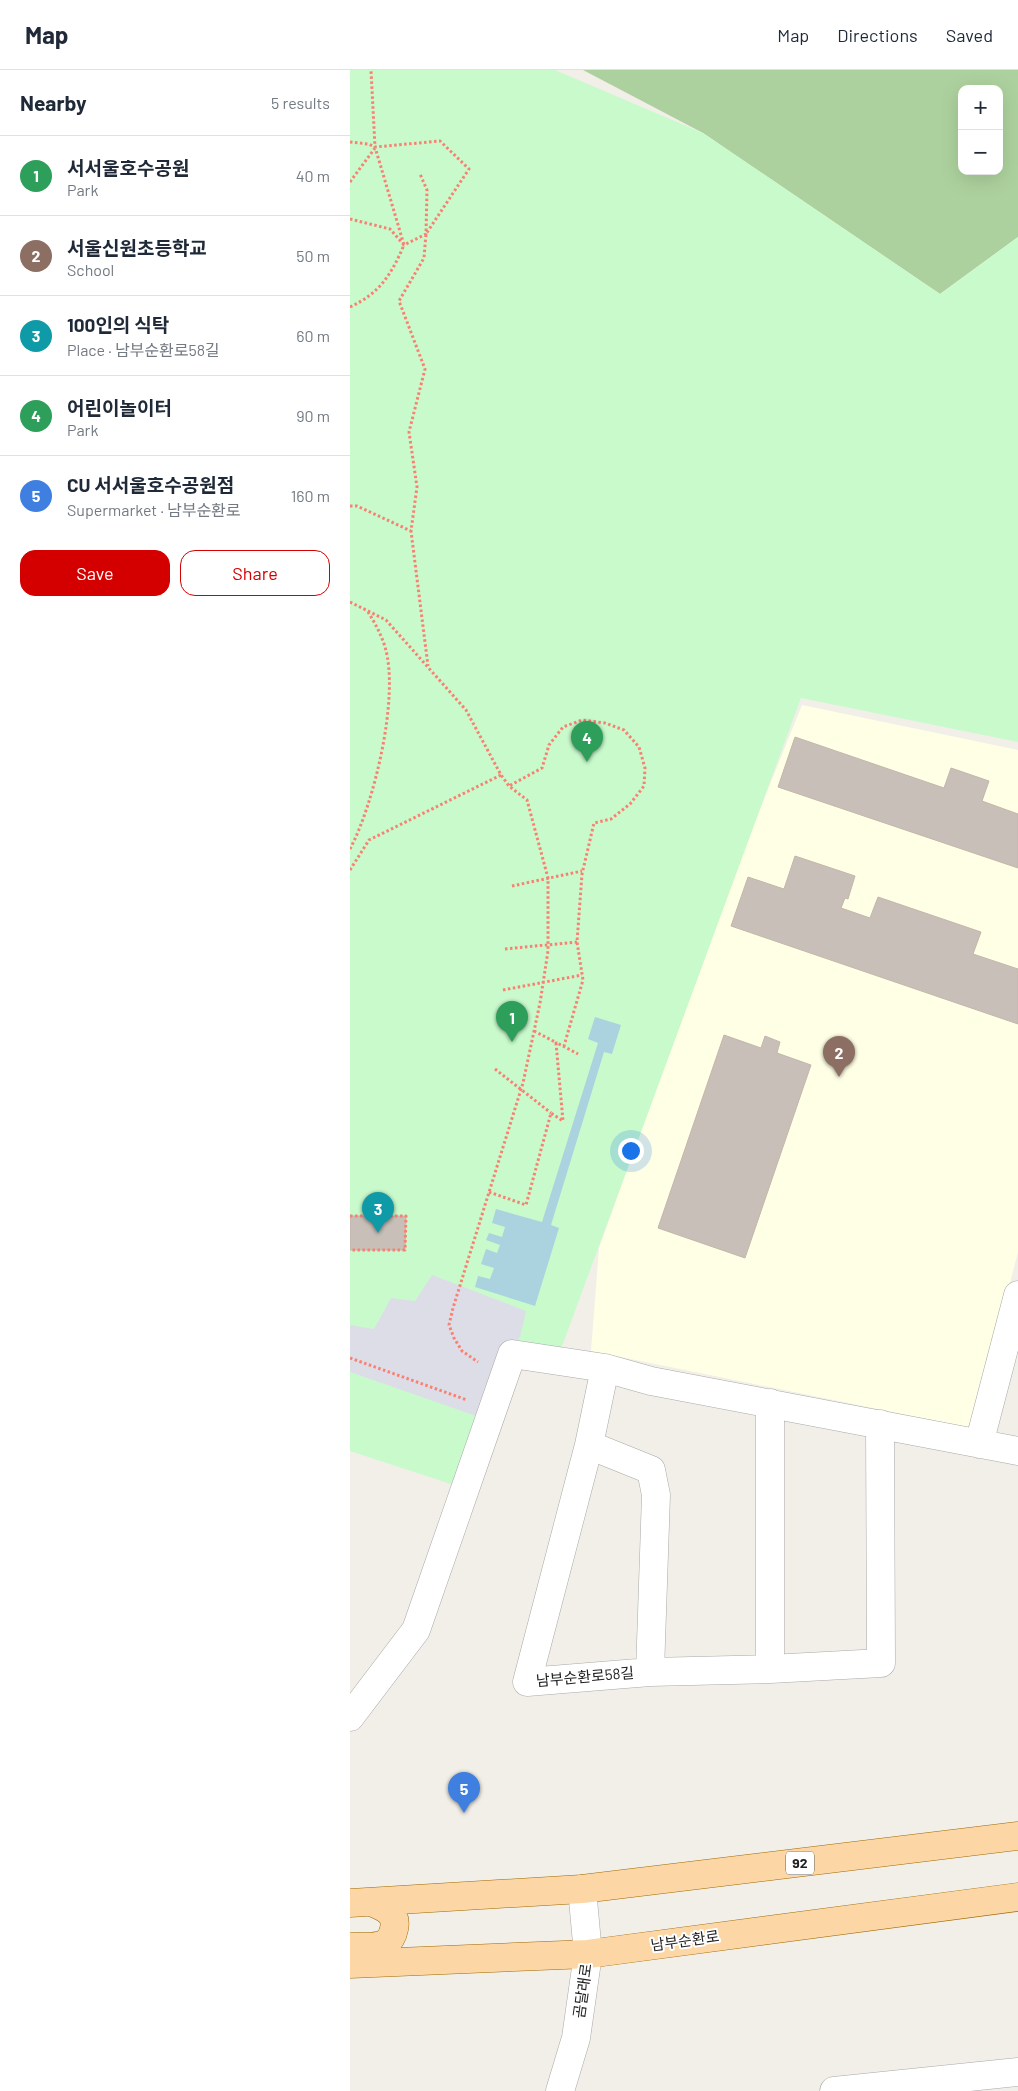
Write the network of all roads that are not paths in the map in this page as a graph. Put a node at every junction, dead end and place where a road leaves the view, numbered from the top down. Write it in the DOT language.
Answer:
graph roads {
  1 [pos="1018,1295"];
  2 [pos="605,1368"];
  3 [pos="770,1403"];
  4 [pos="880,1424"];
  5 [pos="979,1444"];
  6 [pos="589,1445"];
  7 [pos="1018,1451"];
  8 [pos="770,1669"];
  9 [pos="650,1672"];
  10 [pos="350,1716"];
  11 [pos="1018,1836"];
  12 [pos="582,1889"];
  13 [pos="1018,1897"];
  14 [pos="361,1903"];
  15 [pos="350,1947"];
  16 [pos="588,1954"];
  17 [pos="350,1964"];
  18 [pos="1018,2072"];
  19 [pos="560,2091"];
  20 [pos="834,2091"];
  1 -- 5 [label="street"];
  2 -- 3 [label="street"];
  2 -- 6 [label="street, 남부순환로58길"];
  2 -- 10 [label="street"];
  3 -- 4 [label="street"];
  3 -- 8 [label="street"];
  4 -- 5 [label="street"];
  4 -- 8 [label="street"];
  5 -- 7 [label="street"];
  6 -- 9 [label="street, 남부순환로58길"];
  6 -- 9 [label="street, 남부순환로58길"];
  8 -- 9 [label="street"];
  11 -- 12 [label="main road, 92"];
  12 -- 14 [label="main road, 92"];
  12 -- 16 [label="street, 곰달래로"];
  13 -- 16 [label="main road, 남부순환로"];
  14 -- 15 [label="main road"];
  16 -- 17 [label="main road, 남부순환로"];
  16 -- 19 [label="street, 곰달래로"];
  18 -- 20 [label="street"];
}
